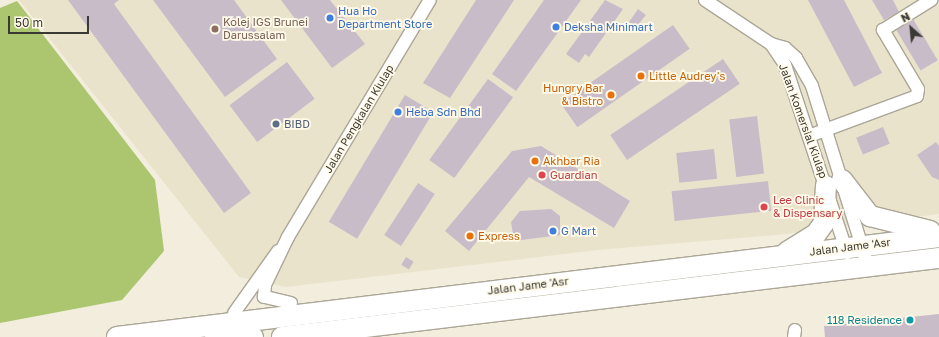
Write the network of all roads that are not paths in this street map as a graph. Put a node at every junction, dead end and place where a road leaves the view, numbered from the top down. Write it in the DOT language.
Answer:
graph roads {
  1 [pos="430,0"];
  2 [pos="705,0"];
  3 [pos="931,0"];
  4 [pos="771,44"];
  5 [pos="827,130"];
  6 [pos="809,136"];
  7 [pos="834,183"];
  8 [pos="939,233"];
  9 [pos="939,236"];
  10 [pos="288,237"];
  11 [pos="854,247"];
  12 [pos="782,255"];
  13 [pos="939,258"];
  14 [pos="860,267"];
  15 [pos="664,269"];
  16 [pos="291,303"];
  17 [pos="234,313"];
  18 [pos="171,334"];
  19 [pos="117,337"];
  20 [pos="212,337"];
  21 [pos="253,337"];
  22 [pos="282,337"];
  1 -- 10 [label="street, Jalan Pengkalan Kiulap"];
  2 -- 4 [label="street, Jalan Komersial Kiulap"];
  3 -- 5 [label="street"];
  4 -- 5 [label="street, Jalan Komersial Kiulap"];
  4 -- 6 [label="street, Jalan Komersial Kiulap"];
  5 -- 6 [label="street"];
  5 -- 7 [label="street, Jalan Komersial Kiulap"];
  6 -- 7 [label="street, Jalan Komersial Kiulap"];
  7 -- 8 [label="main road"];
  7 -- 11 [label="street, Jalan Komersial Kiulap"];
  7 -- 11 [label="street, Jalan Komersial Kiulap"];
  7 -- 12 [label="main road"];
  9 -- 11 [label="main road, Jalan Jame 'Asr"];
  10 -- 16 [label="street"];
  10 -- 17 [label="street"];
  11 -- 12 [label="main road, Jalan Jame 'Asr"];
  11 -- 14 [label="street, Jalan Komersial Kiulap"];
  12 -- 15 [label="main road, Jalan Jame 'Asr"];
  13 -- 14 [label="main road, Jalan Jame 'Asr"];
  14 -- 22 [label="main road, Jalan Jame 'Asr"];
  15 -- 16 [label="main road"];
  15 -- 18 [label="main road, Jalan Jame 'Asr"];
  16 -- 17 [label="main road"];
  17 -- 18 [label="main road"];
  18 -- 19 [label="main road, Jalan Jame 'Asr"];
  20 -- 21 [label="main road"];
}
